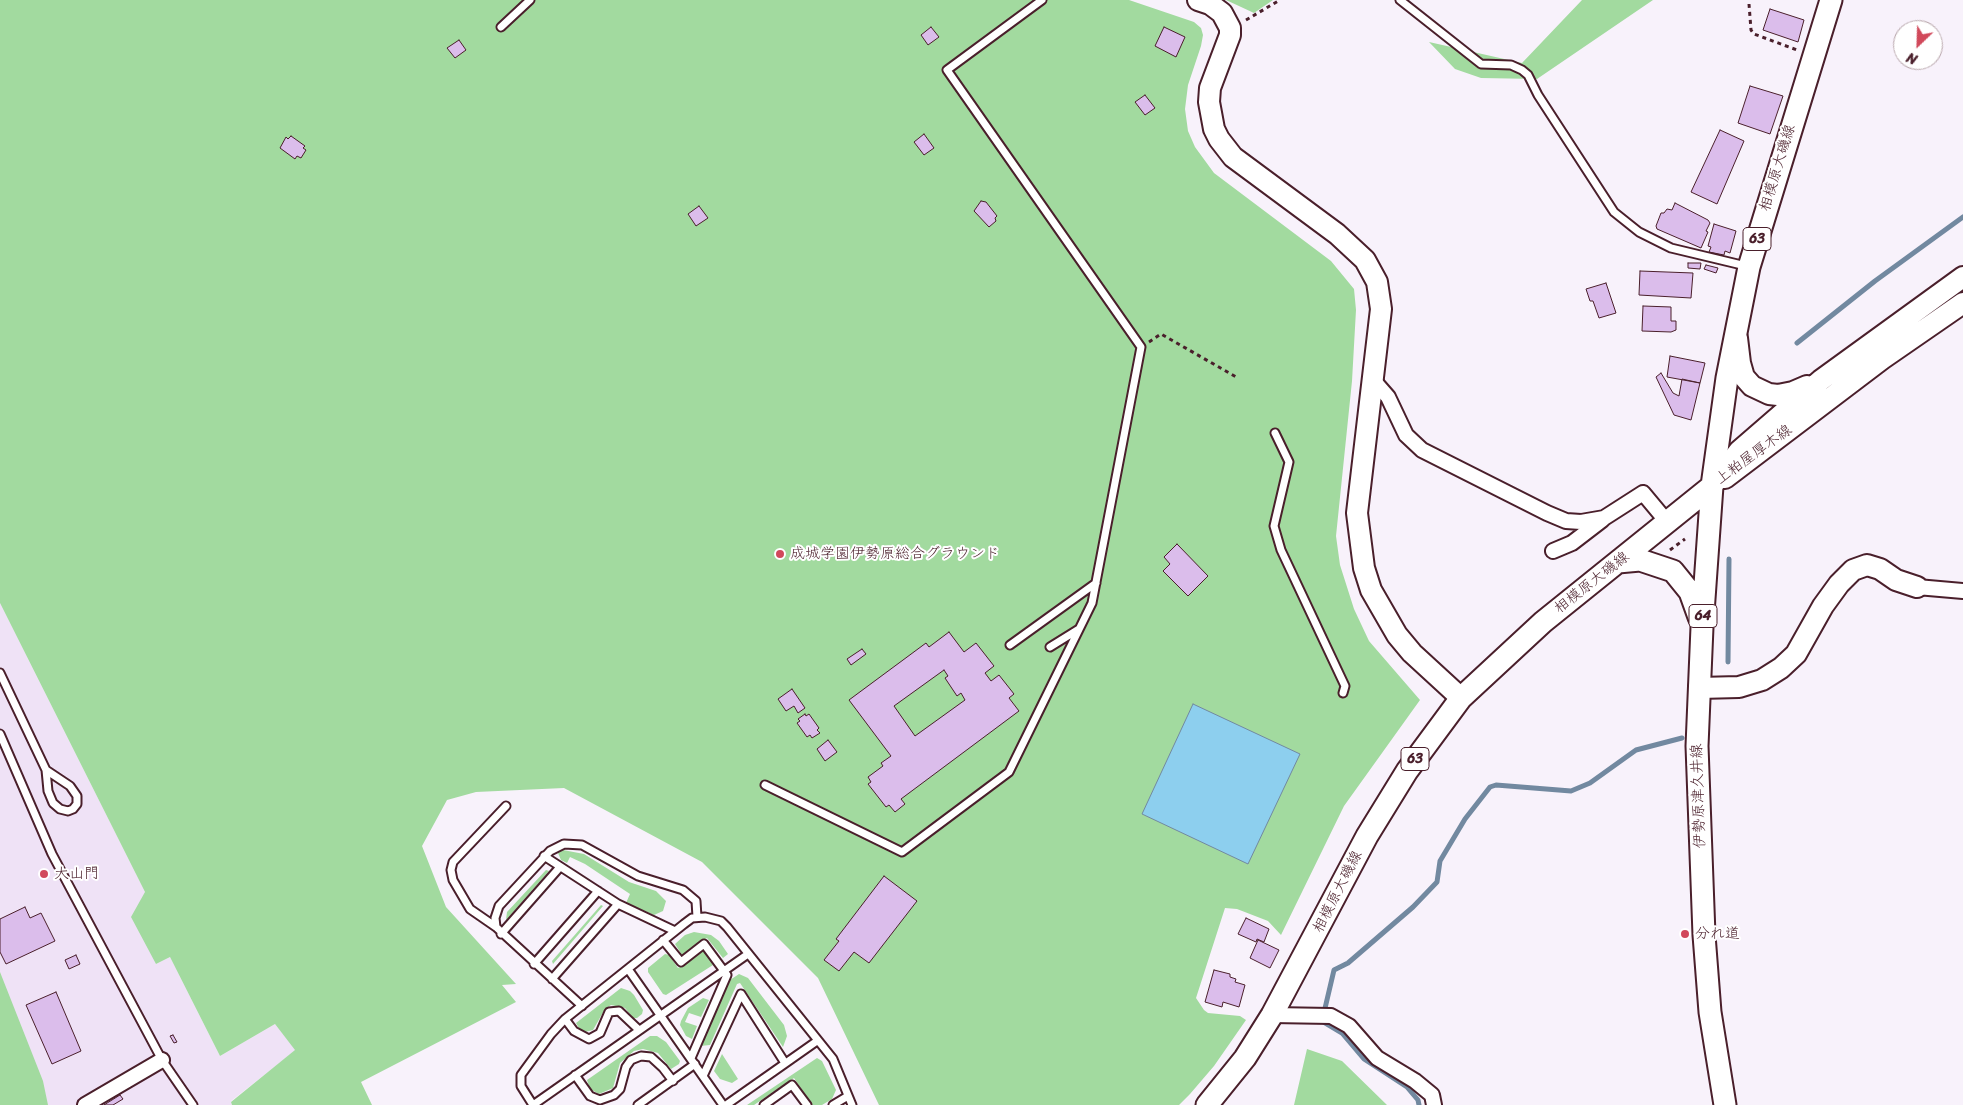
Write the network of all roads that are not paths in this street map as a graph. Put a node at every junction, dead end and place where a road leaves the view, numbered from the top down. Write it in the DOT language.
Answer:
graph roads {
  1 [pos="530,0"];
  2 [pos="1042,0"];
  3 [pos="1198,0"];
  4 [pos="1400,0"];
  5 [pos="1831,0"];
  6 [pos="501,27"];
  7 [pos="1749,267"];
  8 [pos="1963,277"];
  9 [pos="1963,302"];
  10 [pos="1736,329"];
  11 [pos="1821,380"];
  12 [pos="1374,381"];
  13 [pos="1275,433"];
  14 [pos="1712,486"];
  15 [pos="1604,518"];
  16 [pos="1668,523"];
  17 [pos="1553,551"];
  18 [pos="1618,562"];
  19 [pos="1096,583"];
  20 [pos="1917,587"];
  21 [pos="1963,591"];
  22 [pos="1702,627"];
  23 [pos="1079,629"];
  24 [pos="1010,645"];
  25 [pos="1050,647"];
  26 [pos="0,674"];
  27 [pos="1699,688"];
  28 [pos="1342,693"];
  29 [pos="1461,698"];
  30 [pos="0,734"];
  31 [pos="46,770"];
  32 [pos="765,785"];
  33 [pos="506,806"];
  34 [pos="544,856"];
  35 [pos="560,867"];
  36 [pos="598,891"];
  37 [pos="618,904"];
  38 [pos="697,917"];
  39 [pos="496,927"];
  40 [pos="675,931"];
  41 [pos="501,934"];
  42 [pos="664,940"];
  43 [pos="748,954"];
  44 [pos="534,964"];
  45 [pos="628,969"];
  46 [pos="725,971"];
  47 [pos="552,979"];
  48 [pos="582,1006"];
  49 [pos="661,1015"];
  50 [pos="1272,1015"];
  51 [pos="565,1019"];
  52 [pos="639,1030"];
  53 [pos="817,1041"];
  54 [pos="162,1060"];
  55 [pos="693,1061"];
  56 [pos="786,1063"];
  57 [pos="575,1075"];
  58 [pos="704,1076"];
  59 [pos="673,1081"];
  60 [pos="848,1096"];
  61 [pos="85,1105"];
  62 [pos="194,1105"];
  63 [pos="533,1105"];
  64 [pos="638,1105"];
  65 [pos="725,1105"];
  66 [pos="764,1105"];
  67 [pos="807,1105"];
  68 [pos="833,1105"];
  69 [pos="852,1105"];
  70 [pos="1207,1105"];
  71 [pos="1434,1105"];
  72 [pos="1725,1105"];
  1 -- 6 [label="lane"];
  2 -- 19 [label="lane"];
  3 -- 12 [label="street"];
  4 -- 7 [label="lane"];
  5 -- 7 [label="main road, 相模原大磯線 / 63"];
  7 -- 10 [label="main road, 相模原大磯線 / 63"];
  8 -- 11 [label="street, 上粕屋厚木線"];
  9 -- 14 [label="street, 上粕屋厚木線"];
  10 -- 11 [label="street"];
  10 -- 14 [label="main road, 相模原大磯線 / 63"];
  11 -- 14 [label="street, 上粕屋厚木線"];
  12 -- 15 [label="street"];
  12 -- 29 [label="street"];
  13 -- 28 [label="lane"];
  14 -- 16 [label="main road, 相模原大磯線 / 63"];
  14 -- 22 [label="main road, 伊勢原津久井線 / 64"];
  15 -- 16 [label="street"];
  15 -- 17 [label="street"];
  16 -- 18 [label="main road, 相模原大磯線 / 63"];
  18 -- 22 [label="main road"];
  18 -- 29 [label="main road, 相模原大磯線 / 63"];
  19 -- 23 [label="lane"];
  19 -- 24 [label="lane"];
  20 -- 21 [label="street"];
  20 -- 27 [label="street"];
  22 -- 27 [label="main road, 伊勢原津久井線 / 64"];
  23 -- 25 [label="lane"];
  23 -- 32 [label="lane"];
  26 -- 31 [label="lane"];
  27 -- 72 [label="main road, 伊勢原津久井線 / 64"];
  29 -- 50 [label="main road, 相模原大磯線 / 63"];
  30 -- 54 [label="lane"];
  31 -- 31 [label="lane"];
  33 -- 39 [label="lane"];
  34 -- 35 [label="lane"];
  34 -- 38 [label="lane"];
  34 -- 39 [label="lane"];
  35 -- 36 [label="lane"];
  35 -- 41 [label="lane"];
  36 -- 37 [label="lane"];
  36 -- 44 [label="lane"];
  37 -- 40 [label="lane"];
  37 -- 47 [label="lane"];
  38 -- 40 [label="lane"];
  38 -- 43 [label="lane"];
  39 -- 41 [label="lane"];
  40 -- 42 [label="lane"];
  41 -- 44 [label="lane"];
  42 -- 45 [label="lane"];
  42 -- 46 [label="lane"];
  43 -- 46 [label="lane"];
  43 -- 53 [label="lane"];
  44 -- 47 [label="lane"];
  45 -- 48 [label="lane"];
  45 -- 49 [label="lane"];
  46 -- 49 [label="lane"];
  46 -- 55 [label="lane"];
  47 -- 48 [label="lane"];
  48 -- 51 [label="lane"];
  49 -- 52 [label="lane"];
  49 -- 55 [label="lane"];
  50 -- 70 [label="main road, 相模原大磯線 / 63"];
  50 -- 71 [label="street"];
  51 -- 52 [label="lane"];
  51 -- 63 [label="lane"];
  52 -- 57 [label="lane"];
  53 -- 56 [label="lane"];
  53 -- 60 [label="lane"];
  54 -- 61 [label="street"];
  54 -- 62 [label="lane"];
  55 -- 58 [label="lane"];
  55 -- 59 [label="lane"];
  56 -- 58 [label="lane"];
  56 -- 65 [label="lane"];
  57 -- 59 [label="lane"];
  57 -- 63 [label="lane"];
  58 -- 65 [label="lane"];
  59 -- 64 [label="lane"];
  60 -- 68 [label="lane"];
  60 -- 69 [label="lane"];
  66 -- 67 [label="lane"];
}
